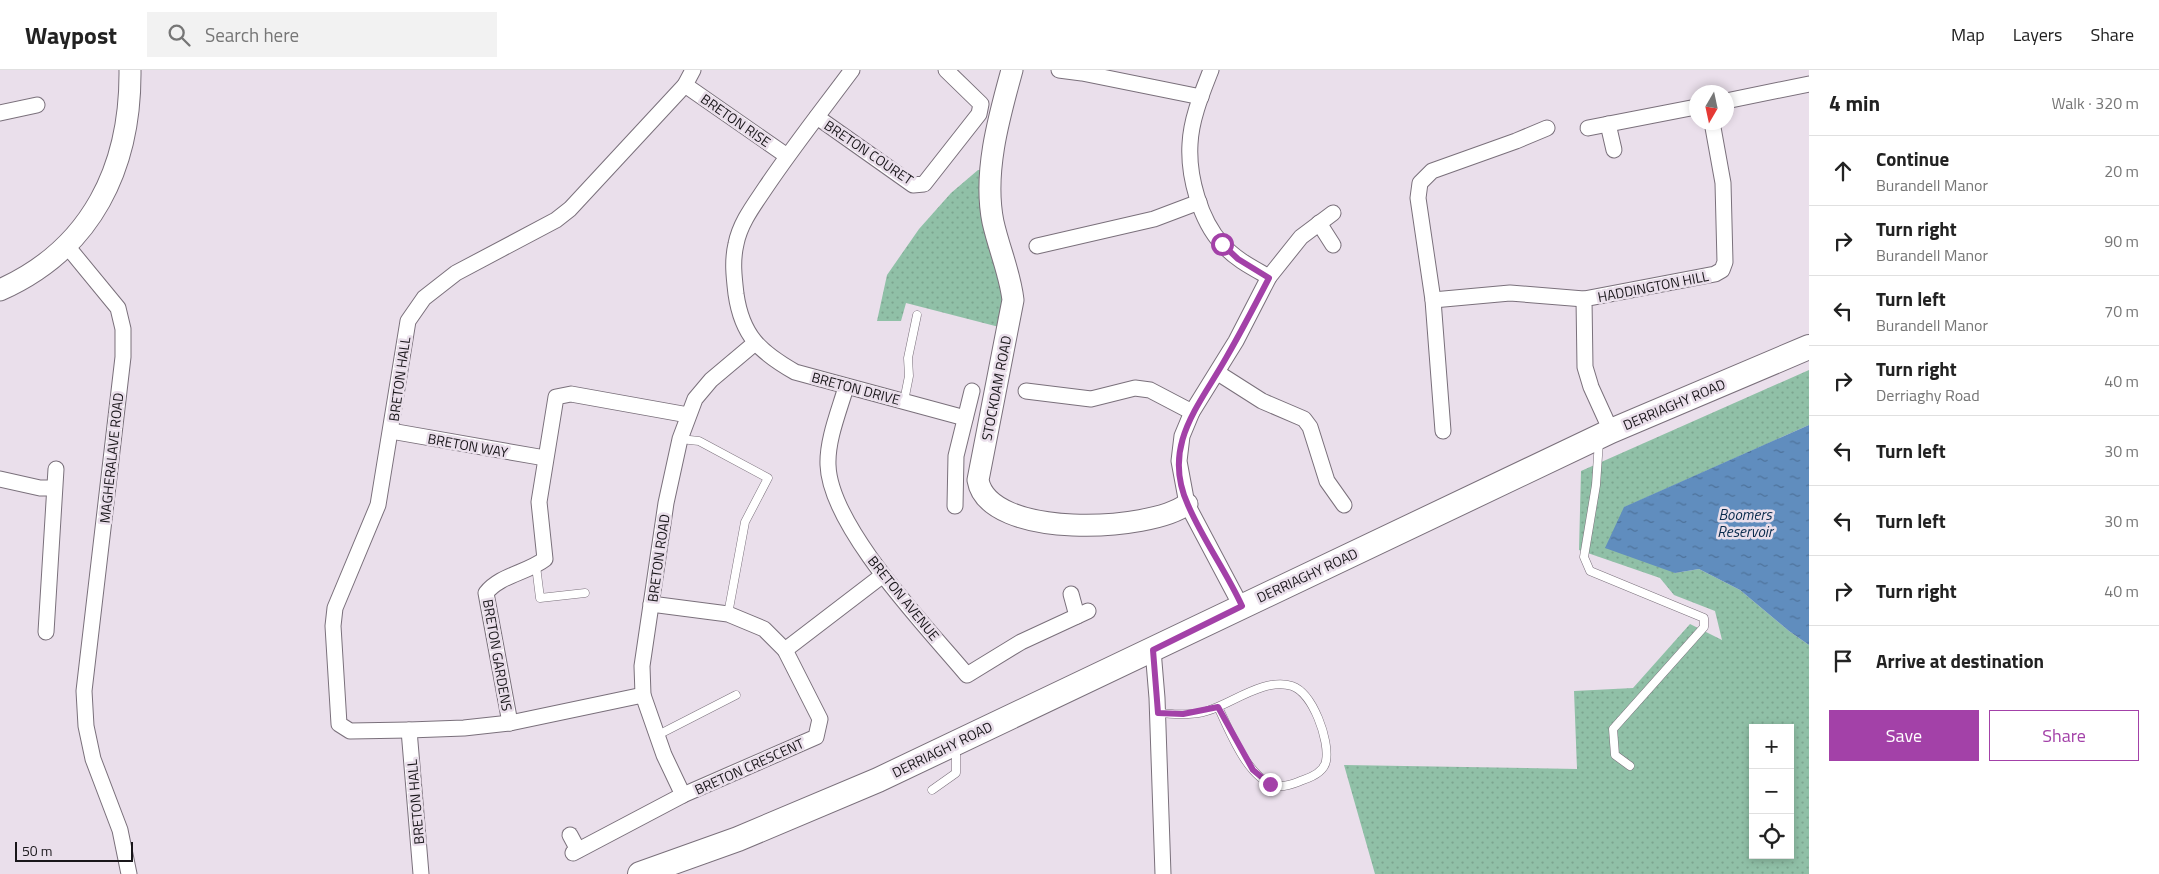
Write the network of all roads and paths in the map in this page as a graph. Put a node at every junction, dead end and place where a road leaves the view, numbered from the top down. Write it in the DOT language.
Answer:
graph roads {
  1 [pos="130,70"];
  2 [pos="694,70"];
  3 [pos="852,70"];
  4 [pos="946,70"];
  5 [pos="1012,70"];
  6 [pos="1058,70"];
  7 [pos="1211,70"];
  8 [pos="1809,84"];
  9 [pos="685,85"];
  10 [pos="1201,96"];
  11 [pos="1734,99"];
  12 [pos="37,104"];
  13 [pos="1689,108"];
  14 [pos="0,113"];
  15 [pos="817,117"];
  16 [pos="1608,124"];
  17 [pos="1546,128"];
  18 [pos="1588,128"];
  19 [pos="1713,130"];
  20 [pos="1614,150"];
  21 [pos="787,156"];
  22 [pos="1199,202"];
  23 [pos="1333,213"];
  24 [pos="1318,223"];
  25 [pos="1333,245"];
  26 [pos="67,246"];
  27 [pos="1037,246"];
  28 [pos="1269,278"];
  29 [pos="0,290"];
  30 [pos="1433,300"];
  31 [pos="1584,300"];
  32 [pos="917,315"];
  33 [pos="755,343"];
  34 [pos="1809,347"];
  35 [pos="1218,373"];
  36 [pos="846,387"];
  37 [pos="972,390"];
  38 [pos="1026,391"];
  39 [pos="904,401"];
  40 [pos="1192,412"];
  41 [pos="688,415"];
  42 [pos="965,418"];
  43 [pos="391,431"];
  44 [pos="1443,431"];
  45 [pos="1605,434"];
  46 [pos="680,439"];
  47 [pos="545,458"];
  48 [pos="56,469"];
  49 [pos="0,479"];
  50 [pos="54,488"];
  51 [pos="1187,504"];
  52 [pos="1344,505"];
  53 [pos="955,506"];
  54 [pos="536,566"];
  55 [pos="884,575"];
  56 [pos="585,593"];
  57 [pos="1071,594"];
  58 [pos="651,604"];
  59 [pos="1242,606"];
  60 [pos="728,614"];
  61 [pos="46,632"];
  62 [pos="785,650"];
  63 [pos="1153,650"];
  64 [pos="643,695"];
  65 [pos="736,695"];
  66 [pos="1218,707"];
  67 [pos="1158,713"];
  68 [pos="510,723"];
  69 [pos="409,730"];
  70 [pos="656,736"];
  71 [pos="956,741"];
  72 [pos="1630,766"];
  73 [pos="932,790"];
  74 [pos="683,795"];
  75 [pos="570,834"];
  76 [pos="129,874"];
  77 [pos="421,874"];
  78 [pos="640,874"];
  79 [pos="1163,874"];
  1 -- 26 [label="street"];
  2 -- 9 [label="street, BRETON HALL"];
  3 -- 15 [label="street, BRETON COURET"];
  4 -- 15 [label="street, BRETON COURET"];
  5 -- 51 [label="street, STOCKDAM ROAD"];
  6 -- 10 [label="street"];
  7 -- 10 [label="street"];
  8 -- 11 [label="street"];
  9 -- 21 [label="street, BRETON RISE"];
  9 -- 43 [label="street, BRETON HALL"];
  10 -- 22 [label="street"];
  12 -- 14 [label="street"];
  13 -- 16 [label="street"];
  15 -- 21 [label="street, BRETON COURET"];
  16 -- 18 [label="street"];
  16 -- 20 [label="street"];
  17 -- 30 [label="street"];
  19 -- 31 [label="street, HADDINGTON HILL"];
  21 -- 33 [label="street, BRETON COURET"];
  22 -- 27 [label="street"];
  22 -- 28 [label="street"];
  23 -- 24 [label="street"];
  24 -- 25 [label="street"];
  24 -- 28 [label="street"];
  26 -- 29 [label="street"];
  26 -- 76 [label="street, MAGHERALAVE ROAD"];
  28 -- 35 [label="street"];
  30 -- 31 [label="street, HADDINGTON HILL"];
  30 -- 44 [label="street"];
  31 -- 45 [label="street, HADDINGTON HILL"];
  32 -- 39 [label="lane"];
  33 -- 36 [label="street, BRETON DRIVE"];
  33 -- 41 [label="street, BRETON ROAD"];
  34 -- 45 [label="main road, DERRIAGHY ROAD"];
  35 -- 40 [label="street"];
  35 -- 52 [label="street"];
  36 -- 39 [label="street, BRETON DRIVE"];
  36 -- 55 [label="street, BRETON AVENUE"];
  37 -- 42 [label="street"];
  38 -- 40 [label="street"];
  39 -- 42 [label="street, BRETON DRIVE"];
  40 -- 51 [label="street"];
  41 -- 46 [label="street, BRETON ROAD"];
  41 -- 47 [label="street"];
  42 -- 53 [label="street"];
  43 -- 47 [label="street, BRETON WAY"];
  43 -- 69 [label="street, BRETON HALL"];
  45 -- 59 [label="main road, DERRIAGHY ROAD"];
  45 -- 72 [label="lane"];
  46 -- 58 [label="street, BRETON ROAD"];
  46 -- 60 [label="lane"];
  47 -- 54 [label="street"];
  48 -- 50 [label="street"];
  49 -- 50 [label="street"];
  50 -- 61 [label="street"];
  51 -- 59 [label="street"];
  54 -- 56 [label="lane"];
  54 -- 68 [label="street, BRETON GARDENS"];
  55 -- 57 [label="street, BRETON AVENUE"];
  55 -- 62 [label="street"];
  58 -- 60 [label="street, BRETON CRESCENT"];
  58 -- 64 [label="street, BRETON ROAD"];
  59 -- 63 [label="main road, DERRIAGHY ROAD"];
  60 -- 62 [label="street, BRETON CRESCENT"];
  62 -- 74 [label="street, BRETON CRESCENT"];
  63 -- 67 [label="street"];
  63 -- 71 [label="main road, DERRIAGHY ROAD"];
  64 -- 68 [label="street, BRETON HALL"];
  64 -- 70 [label="street, BRETON ROAD"];
  65 -- 70 [label="lane"];
  66 -- 66 [label="lane"];
  66 -- 67 [label="lane"];
  67 -- 79 [label="street"];
  68 -- 69 [label="street, BRETON HALL"];
  69 -- 77 [label="street, BRETON HALL"];
  70 -- 74 [label="street, BRETON ROAD"];
  71 -- 73 [label="lane"];
  71 -- 78 [label="main road, DERRIAGHY ROAD"];
  74 -- 75 [label="street, BRETON CRESCENT"];
}
